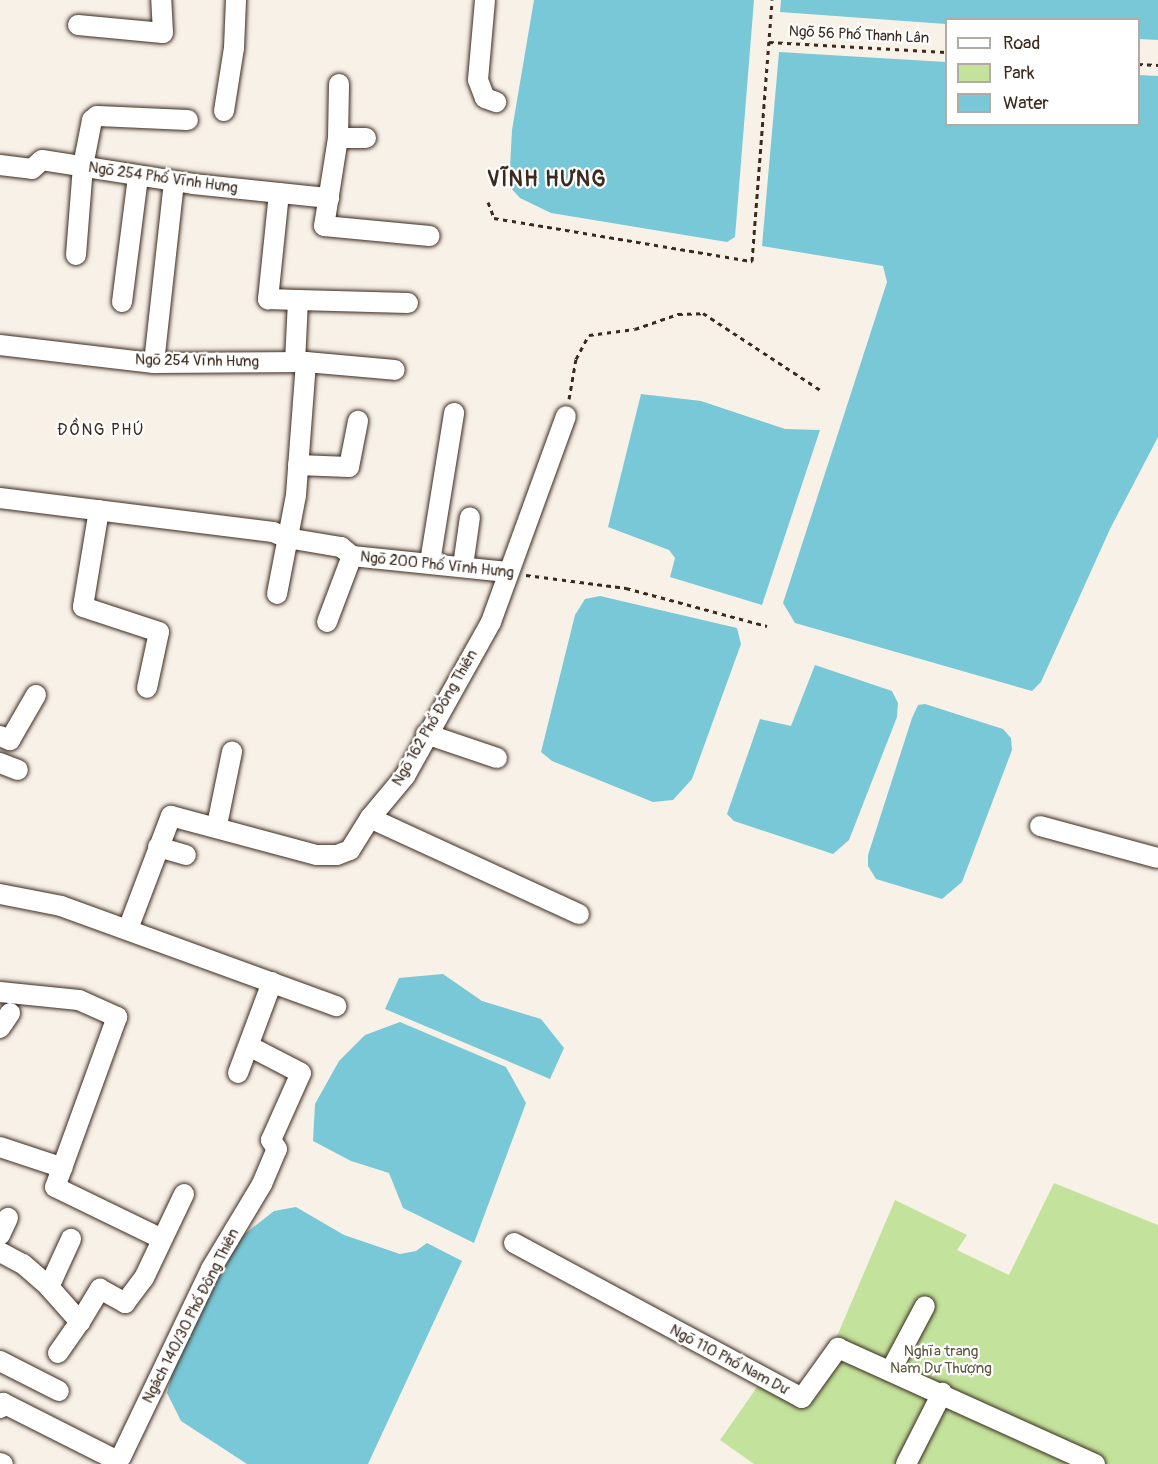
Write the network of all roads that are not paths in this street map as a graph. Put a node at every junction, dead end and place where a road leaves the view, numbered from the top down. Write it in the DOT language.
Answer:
graph roads {
  1 [pos="161,0"];
  2 [pos="236,0"];
  3 [pos="485,0"];
  4 [pos="78,25"];
  5 [pos="339,84"];
  6 [pos="495,102"];
  7 [pos="224,111"];
  8 [pos="188,120"];
  9 [pos="338,138"];
  10 [pos="366,138"];
  11 [pos="0,165"];
  12 [pos="82,166"];
  13 [pos="138,177"];
  14 [pos="174,182"];
  15 [pos="279,193"];
  16 [pos="329,198"];
  17 [pos="430,236"];
  18 [pos="76,255"];
  19 [pos="298,300"];
  20 [pos="122,302"];
  21 [pos="408,303"];
  22 [pos="0,345"];
  23 [pos="301,362"];
  24 [pos="154,363"];
  25 [pos="395,370"];
  26 [pos="454,413"];
  27 [pos="566,416"];
  28 [pos="358,421"];
  29 [pos="298,465"];
  30 [pos="0,498"];
  31 [pos="99,510"];
  32 [pos="470,517"];
  33 [pos="287,538"];
  34 [pos="352,556"];
  35 [pos="430,562"];
  36 [pos="463,566"];
  37 [pos="507,572"];
  38 [pos="277,594"];
  39 [pos="327,622"];
  40 [pos="147,688"];
  41 [pos="36,695"];
  42 [pos="426,734"];
  43 [pos="0,736"];
  44 [pos="232,752"];
  45 [pos="497,758"];
  46 [pos="370,818"];
  47 [pos="217,825"];
  48 [pos="1040,826"];
  49 [pos="158,847"];
  50 [pos="186,855"];
  51 [pos="1158,858"];
  52 [pos="0,894"];
  53 [pos="579,914"];
  54 [pos="128,928"];
  55 [pos="272,982"];
  56 [pos="0,992"];
  57 [pos="336,1006"];
  58 [pos="249,1046"];
  59 [pos="238,1073"];
  60 [pos="0,1147"];
  61 [pos="63,1168"];
  62 [pos="184,1194"];
  63 [pos="71,1239"];
  64 [pos="162,1239"];
  65 [pos="514,1243"];
  66 [pos="0,1252"];
  67 [pos="50,1287"];
  68 [pos="924,1306"];
  69 [pos="80,1322"];
  70 [pos="58,1353"];
  71 [pos="0,1361"];
  72 [pos="891,1370"];
  73 [pos="59,1391"];
  74 [pos="942,1394"];
  75 [pos="0,1408"];
  76 [pos="117,1462"];
  77 [pos="906,1464"];
  78 [pos="1095,1464"];
  1 -- 4 [label="street"];
  2 -- 7 [label="street"];
  3 -- 6 [label="street"];
  5 -- 9 [label="street"];
  8 -- 12 [label="street"];
  9 -- 10 [label="street"];
  9 -- 16 [label="street"];
  11 -- 12 [label="street, Ngõ 254 Phố Vĩnh Hưng"];
  12 -- 13 [label="street, Ngõ 254 Phố Vĩnh Hưng"];
  12 -- 18 [label="street"];
  13 -- 14 [label="street, Ngõ 254 Phố Vĩnh Hưng"];
  13 -- 20 [label="street"];
  14 -- 15 [label="street, Ngõ 254 Phố Vĩnh Hưng"];
  14 -- 24 [label="street"];
  15 -- 16 [label="street, Ngõ 254 Phố Vĩnh Hưng"];
  15 -- 19 [label="street"];
  16 -- 17 [label="street"];
  19 -- 21 [label="street"];
  19 -- 23 [label="street"];
  22 -- 24 [label="street, Ngõ 254 Vĩnh Hưng"];
  23 -- 24 [label="street, Ngõ 254 Vĩnh Hưng"];
  23 -- 25 [label="street, Ngõ 254 Vĩnh Hưng"];
  23 -- 29 [label="street"];
  26 -- 35 [label="street"];
  27 -- 37 [label="street, Ngõ 162 Phố Đông Thiên"];
  28 -- 29 [label="street"];
  29 -- 33 [label="street"];
  30 -- 31 [label="street, Ngõ 200 Phố Vĩnh Hưng"];
  31 -- 33 [label="street, Ngõ 200 Phố Vĩnh Hưng"];
  31 -- 40 [label="street"];
  32 -- 36 [label="street"];
  33 -- 34 [label="street, Ngõ 200 Phố Vĩnh Hưng"];
  33 -- 38 [label="street"];
  34 -- 35 [label="street, Ngõ 200 Phố Vĩnh Hưng"];
  34 -- 39 [label="street"];
  35 -- 36 [label="street, Ngõ 200 Phố Vĩnh Hưng"];
  36 -- 37 [label="street, Ngõ 200 Phố Vĩnh Hưng"];
  37 -- 42 [label="street, Ngõ 162 Phố Đông Thiên"];
  41 -- 43 [label="street"];
  42 -- 45 [label="street"];
  42 -- 46 [label="street, Ngõ 162 Phố Đông Thiên"];
  44 -- 47 [label="street"];
  46 -- 47 [label="street, Ngõ 162 Phố Đông Thiên"];
  46 -- 53 [label="street"];
  47 -- 49 [label="street, Ngõ 162 Phố Đông Thiên"];
  48 -- 51 [label="street"];
  49 -- 50 [label="street"];
  49 -- 54 [label="street, Ngõ 162 Phố Đông Thiên"];
  52 -- 54 [label="street"];
  54 -- 55 [label="street"];
  55 -- 57 [label="street"];
  55 -- 58 [label="street"];
  56 -- 61 [label="street"];
  58 -- 59 [label="street"];
  58 -- 76 [label="street, Ngách 140/30 Phố Đông Thiên"];
  60 -- 61 [label="street"];
  61 -- 64 [label="street"];
  62 -- 64 [label="street"];
  63 -- 67 [label="street"];
  64 -- 69 [label="street"];
  65 -- 72 [label="street, Ngõ 110 Phố Nam Dư"];
  66 -- 67 [label="street"];
  67 -- 69 [label="street"];
  68 -- 72 [label="street"];
  69 -- 70 [label="street"];
  71 -- 73 [label="street"];
  72 -- 74 [label="street, Ngõ 110 Phố Nam Dư"];
  74 -- 77 [label="street"];
  74 -- 78 [label="street, Ngõ 110 Phố Nam Dư"];
  75 -- 76 [label="street, Ngách 140/30 Phố Đông Thiên"];
}
